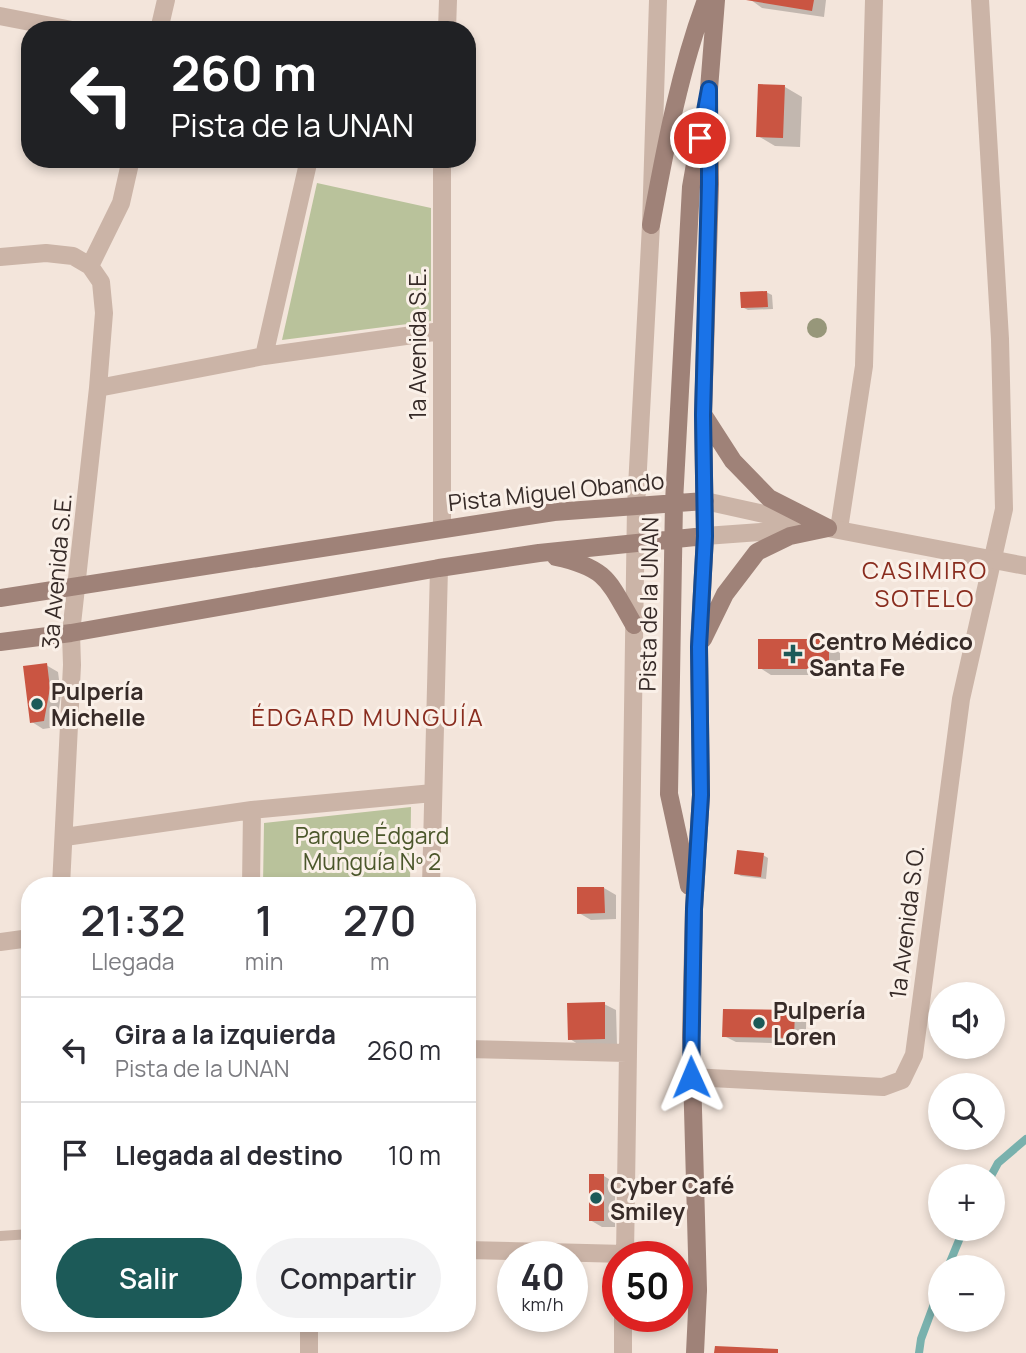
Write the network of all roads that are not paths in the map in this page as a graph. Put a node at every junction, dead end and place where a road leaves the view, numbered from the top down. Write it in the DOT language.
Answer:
graph roads {
  1 [pos="166,0"];
  2 [pos="448,0"];
  3 [pos="658,0"];
  4 [pos="706,0"];
  5 [pos="716,0"];
  6 [pos="874,0"];
  7 [pos="980,0"];
  8 [pos="0,16"];
  9 [pos="26,21"];
  10 [pos="161,21"];
  11 [pos="447,21"];
  12 [pos="709,89"];
  13 [pos="129,168"];
  14 [pos="307,168"];
  15 [pos="442,168"];
  16 [pos="651,225"];
  17 [pos="0,257"];
  18 [pos="90,266"];
  19 [pos="441,331"];
  20 [pos="264,356"];
  21 [pos="98,388"];
  22 [pos="703,415"];
  23 [pos="705,501"];
  24 [pos="674,502"];
  25 [pos="636,506"];
  26 [pos="442,528"];
  27 [pos="833,528"];
  28 [pos="705,536"];
  29 [pos="674,538"];
  30 [pos="636,542"];
  31 [pos="539,553"];
  32 [pos="993,560"];
  33 [pos="1026,566"];
  34 [pos="439,568"];
  35 [pos="75,587"];
  36 [pos="0,598"];
  37 [pos="634,625"];
  38 [pos="71,633"];
  39 [pos="0,642"];
  40 [pos="699,647"];
  41 [pos="433,793"];
  42 [pos="252,810"];
  43 [pos="65,837"];
  44 [pos="62,877"];
  45 [pos="251,877"];
  46 [pos="431,877"];
  47 [pos="694,909"];
  48 [pos="21,939"];
  49 [pos="0,942"];
  50 [pos="476,1049"];
  51 [pos="627,1054"];
  52 [pos="691,1077"];
  53 [pos="21,1235"];
  54 [pos="0,1236"];
  55 [pos="627,1241"];
  56 [pos="476,1250"];
  57 [pos="602,1255"];
  58 [pos="693,1288"];
  59 [pos="698,1290"];
  60 [pos="309,1332"];
  61 [pos="623,1332"];
  62 [pos="309,1353"];
  63 [pos="623,1353"];
  64 [pos="695,1353"];
  1 -- 10 [label="street"];
  2 -- 11 [label="street"];
  3 -- 16 [label="street"];
  4 -- 16 [label="main road"];
  5 -- 12 [label="main road, Pista de la UNAN"];
  6 -- 27 [label="street"];
  7 -- 32 [label="street, 1a Avenida S.O."];
  8 -- 9 [label="street"];
  12 -- 22 [label="main road, Pista de la UNAN"];
  12 -- 24 [label="main road, Pista de la UNAN"];
  13 -- 18 [label="street"];
  14 -- 20 [label="street"];
  15 -- 19 [label="street, 1a Avenida S.E."];
  16 -- 25 [label="street"];
  17 -- 18 [label="street"];
  18 -- 21 [label="street, 3a Avenida S.E."];
  19 -- 20 [label="street"];
  19 -- 26 [label="street, 1a Avenida S.E."];
  20 -- 21 [label="street"];
  21 -- 35 [label="street, 3a Avenida S.E."];
  22 -- 23 [label="main road, Pista de la UNAN"];
  22 -- 27 [label="main road"];
  23 -- 24 [label="main road, Pista Miguel Obando"];
  23 -- 27 [label="street, Pista Miguel Obando"];
  23 -- 28 [label="main road, Pista de la UNAN"];
  24 -- 25 [label="main road, Pista Miguel Obando"];
  24 -- 29 [label="main road, Pista de la UNAN"];
  25 -- 26 [label="main road, Pista Miguel Obando"];
  25 -- 30 [label="street"];
  26 -- 35 [label="main road, Pista Miguel Obando"];
  27 -- 28 [label="street"];
  27 -- 32 [label="street"];
  27 -- 40 [label="main road"];
  28 -- 29 [label="main road"];
  28 -- 40 [label="main road, Pista de la UNAN"];
  29 -- 30 [label="main road"];
  29 -- 47 [label="main road, Pista de la UNAN"];
  30 -- 31 [label="main road"];
  30 -- 37 [label="street"];
  31 -- 34 [label="main road"];
  31 -- 37 [label="main road"];
  32 -- 33 [label="street"];
  32 -- 52 [label="street, 1a Avenida S.O."];
  34 -- 38 [label="main road"];
  34 -- 41 [label="street"];
  35 -- 36 [label="main road, Pista Miguel Obando"];
  35 -- 38 [label="street, 3a Avenida S.E."];
  37 -- 51 [label="street"];
  38 -- 39 [label="main road"];
  38 -- 43 [label="street, 3a Avenida S.E."];
  40 -- 47 [label="main road, Pista de la UNAN"];
  41 -- 42 [label="street"];
  41 -- 46 [label="street"];
  42 -- 43 [label="street"];
  42 -- 45 [label="street"];
  43 -- 44 [label="street, 3a Avenida S.E."];
  47 -- 52 [label="main road, Pista de la UNAN"];
  48 -- 49 [label="street"];
  50 -- 51 [label="street"];
  51 -- 55 [label="street"];
  52 -- 59 [label="main road, Pista de la UNAN"];
  53 -- 54 [label="lane"];
  56 -- 57 [label="street"];
  58 -- 59 [label="street"];
  59 -- 64 [label="main road, Pista de la UNAN"];
  60 -- 62 [label="street"];
  61 -- 63 [label="street"];
}
